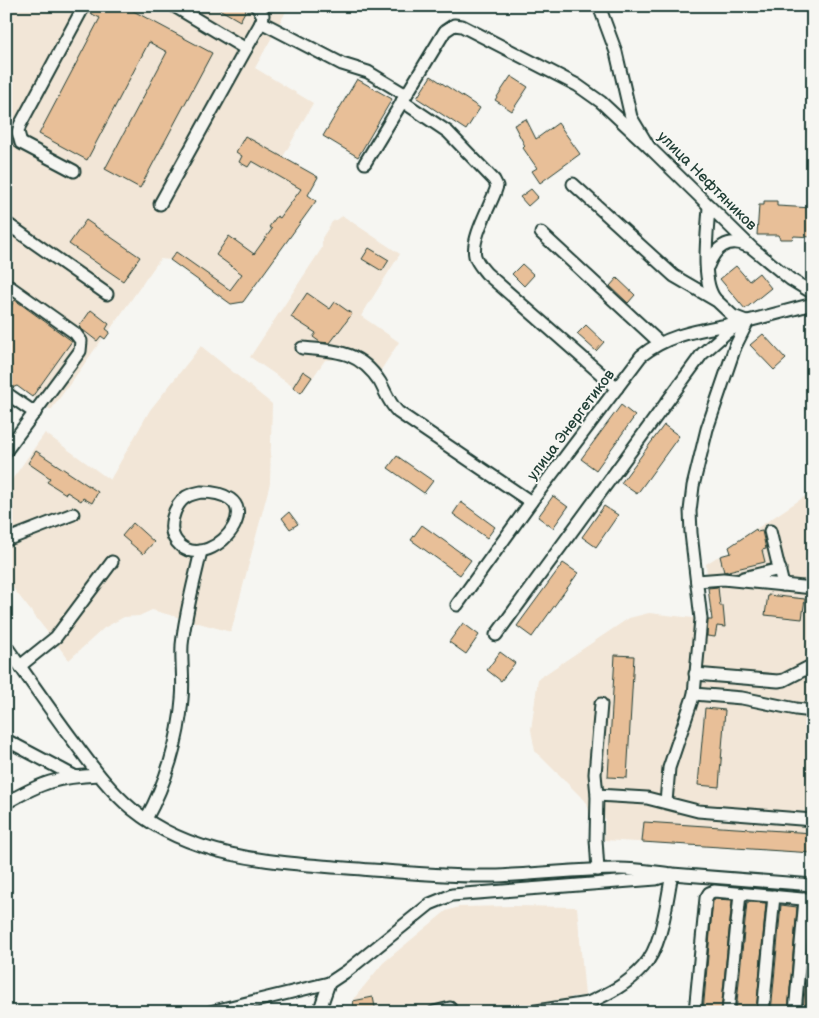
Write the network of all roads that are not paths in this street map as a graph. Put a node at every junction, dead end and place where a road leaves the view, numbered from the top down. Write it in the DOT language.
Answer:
graph roads {
  1 [pos="84,6"];
  2 [pos="174,6"];
  3 [pos="256,6"];
  4 [pos="599,6"];
  5 [pos="261,22"];
  6 [pos="246,49"];
  7 [pos="404,98"];
  8 [pos="649,147"];
  9 [pos="365,163"];
  10 [pos="74,171"];
  11 [pos="573,184"];
  12 [pos="160,204"];
  13 [pos="709,206"];
  14 [pos="6,223"];
  15 [pos="541,233"];
  16 [pos="752,248"];
  17 [pos="706,272"];
  18 [pos="6,284"];
  19 [pos="813,292"];
  20 [pos="107,294"];
  21 [pos="716,301"];
  22 [pos="813,304"];
  23 [pos="748,321"];
  24 [pos="660,342"];
  25 [pos="302,348"];
  26 [pos="617,388"];
  27 [pos="6,393"];
  28 [pos="34,413"];
  29 [pos="6,452"];
  30 [pos="531,502"];
  31 [pos="73,514"];
  32 [pos="770,531"];
  33 [pos="6,540"];
  34 [pos="201,551"];
  35 [pos="112,562"];
  36 [pos="780,569"];
  37 [pos="735,580"];
  38 [pos="697,581"];
  39 [pos="783,585"];
  40 [pos="813,588"];
  41 [pos="457,605"];
  42 [pos="496,635"];
  43 [pos="6,646"];
  44 [pos="813,665"];
  45 [pos="20,666"];
  46 [pos="695,674"];
  47 [pos="694,694"];
  48 [pos="601,704"];
  49 [pos="813,711"];
  50 [pos="6,740"];
  51 [pos="99,775"];
  52 [pos="74,776"];
  53 [pos="597,795"];
  54 [pos="666,802"];
  55 [pos="6,803"];
  56 [pos="146,820"];
  57 [pos="813,820"];
  58 [pos="598,870"];
  59 [pos="672,874"];
  60 [pos="813,885"];
  61 [pos="740,894"];
  62 [pos="774,896"];
  63 [pos="809,900"];
  64 [pos="329,983"];
  65 [pos="450,1008"];
  66 [pos="587,1008"];
  67 [pos="210,1012"];
  68 [pos="319,1012"];
  69 [pos="434,1012"];
  70 [pos="530,1012"];
  71 [pos="694,1012"];
  72 [pos="728,1012"];
  73 [pos="763,1012"];
  74 [pos="795,1012"];
  1 -- 10 [label="street"];
  2 -- 6 [label="street"];
  3 -- 5 [label="street"];
  4 -- 8 [label="street, улица Нефтяников"];
  5 -- 6 [label="street"];
  5 -- 7 [label="street"];
  6 -- 12 [label="street"];
  7 -- 8 [label="street"];
  7 -- 9 [label="street"];
  7 -- 26 [label="street"];
  8 -- 13 [label="street, улица Нефтяников"];
  11 -- 21 [label="street"];
  13 -- 16 [label="street, улица Нефтяников"];
  13 -- 17 [label="street"];
  14 -- 20 [label="street"];
  15 -- 24 [label="street"];
  16 -- 17 [label="street"];
  16 -- 19 [label="street, улица Нефтяников"];
  17 -- 21 [label="street"];
  18 -- 28 [label="street"];
  21 -- 23 [label="street"];
  22 -- 23 [label="street"];
  23 -- 24 [label="street, улица Энергетиков"];
  23 -- 38 [label="street"];
  23 -- 42 [label="street"];
  24 -- 26 [label="street, улица Энергетиков"];
  25 -- 30 [label="street"];
  26 -- 30 [label="street, улица Энергетиков"];
  27 -- 28 [label="street"];
  28 -- 29 [label="street"];
  30 -- 41 [label="street, улица Энергетиков"];
  31 -- 33 [label="street"];
  32 -- 36 [label="street"];
  34 -- 34 [label="street"];
  34 -- 56 [label="street"];
  35 -- 45 [label="street"];
  36 -- 37 [label="street"];
  36 -- 39 [label="street"];
  37 -- 38 [label="street"];
  37 -- 39 [label="street"];
  38 -- 46 [label="street"];
  39 -- 40 [label="street"];
  43 -- 45 [label="street"];
  44 -- 46 [label="street"];
  45 -- 51 [label="street"];
  46 -- 47 [label="street"];
  47 -- 49 [label="street"];
  47 -- 54 [label="street"];
  48 -- 53 [label="street"];
  50 -- 52 [label="street"];
  51 -- 52 [label="street"];
  51 -- 56 [label="street"];
  52 -- 55 [label="street"];
  53 -- 54 [label="street"];
  53 -- 58 [label="street"];
  54 -- 57 [label="street"];
  56 -- 58 [label="street"];
  58 -- 59 [label="street"];
  59 -- 60 [label="street"];
  59 -- 64 [label="street"];
  59 -- 66 [label="street"];
  61 -- 62 [label="street"];
  61 -- 71 [label="street"];
  61 -- 72 [label="street"];
  62 -- 63 [label="street"];
  62 -- 73 [label="street"];
  63 -- 74 [label="street"];
  64 -- 67 [label="street"];
  64 -- 68 [label="street"];
  65 -- 69 [label="street"];
  66 -- 70 [label="street"];
}
